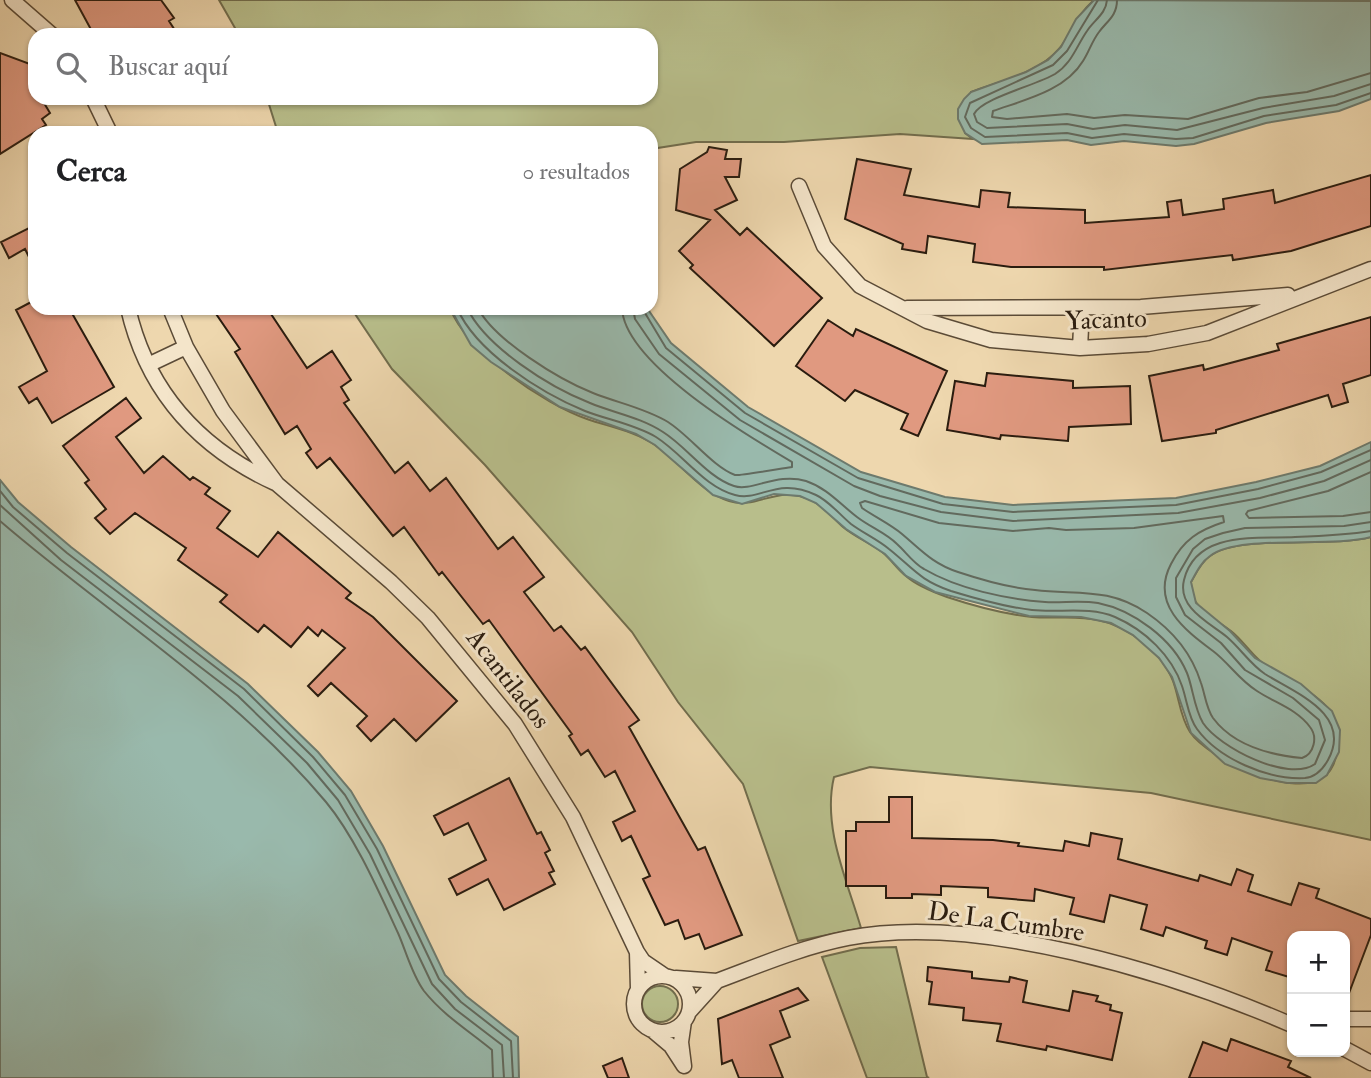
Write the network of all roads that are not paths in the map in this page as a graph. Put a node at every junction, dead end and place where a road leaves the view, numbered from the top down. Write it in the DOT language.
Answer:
graph roads {
  1 [pos="12,0"];
  2 [pos="44,28"];
  3 [pos="96,105"];
  4 [pos="107,126"];
  5 [pos="799,186"];
  6 [pos="1371,269"];
  7 [pos="1306,293"];
  8 [pos="905,308"];
  9 [pos="1082,308"];
  10 [pos="130,315"];
  11 [pos="173,315"];
  12 [pos="186,347"];
  13 [pos="1080,348"];
  14 [pos="148,365"];
  15 [pos="276,484"];
  16 [pos="637,952"];
  17 [pos="668,977"];
  18 [pos="717,981"];
  19 [pos="638,989"];
  20 [pos="686,1016"];
  21 [pos="1350,1019"];
  22 [pos="1371,1019"];
  23 [pos="1287,1022"];
  24 [pos="652,1030"];
  25 [pos="1350,1052"];
  26 [pos="1371,1063"];
  27 [pos="686,1072"];
  1 -- 2 [label="street"];
  3 -- 4 [label="street"];
  5 -- 8 [label="street, Yacanto"];
  6 -- 7 [label="street, Yacanto"];
  7 -- 9 [label="street, Yacanto"];
  7 -- 13 [label="street, Yacanto"];
  8 -- 9 [label="street, Yacanto"];
  8 -- 13 [label="street, Yacanto"];
  9 -- 13 [label="street"];
  10 -- 14 [label="street, Acantilados"];
  11 -- 12 [label="street, Acantilados"];
  12 -- 14 [label="street"];
  12 -- 15 [label="street, Acantilados"];
  14 -- 15 [label="street, Acantilados"];
  15 -- 16 [label="street, Acantilados"];
  16 -- 17 [label="street"];
  16 -- 19 [label="street"];
  17 -- 18 [label="street"];
  17 -- 19 [label="street"];
  17 -- 20 [label="street"];
  18 -- 20 [label="street"];
  18 -- 23 [label="street, De La Cumbre"];
  19 -- 24 [label="street"];
  20 -- 24 [label="street"];
  20 -- 27 [label="street"];
  21 -- 22 [label="street"];
  24 -- 27 [label="street"];
  25 -- 26 [label="street"];
}
